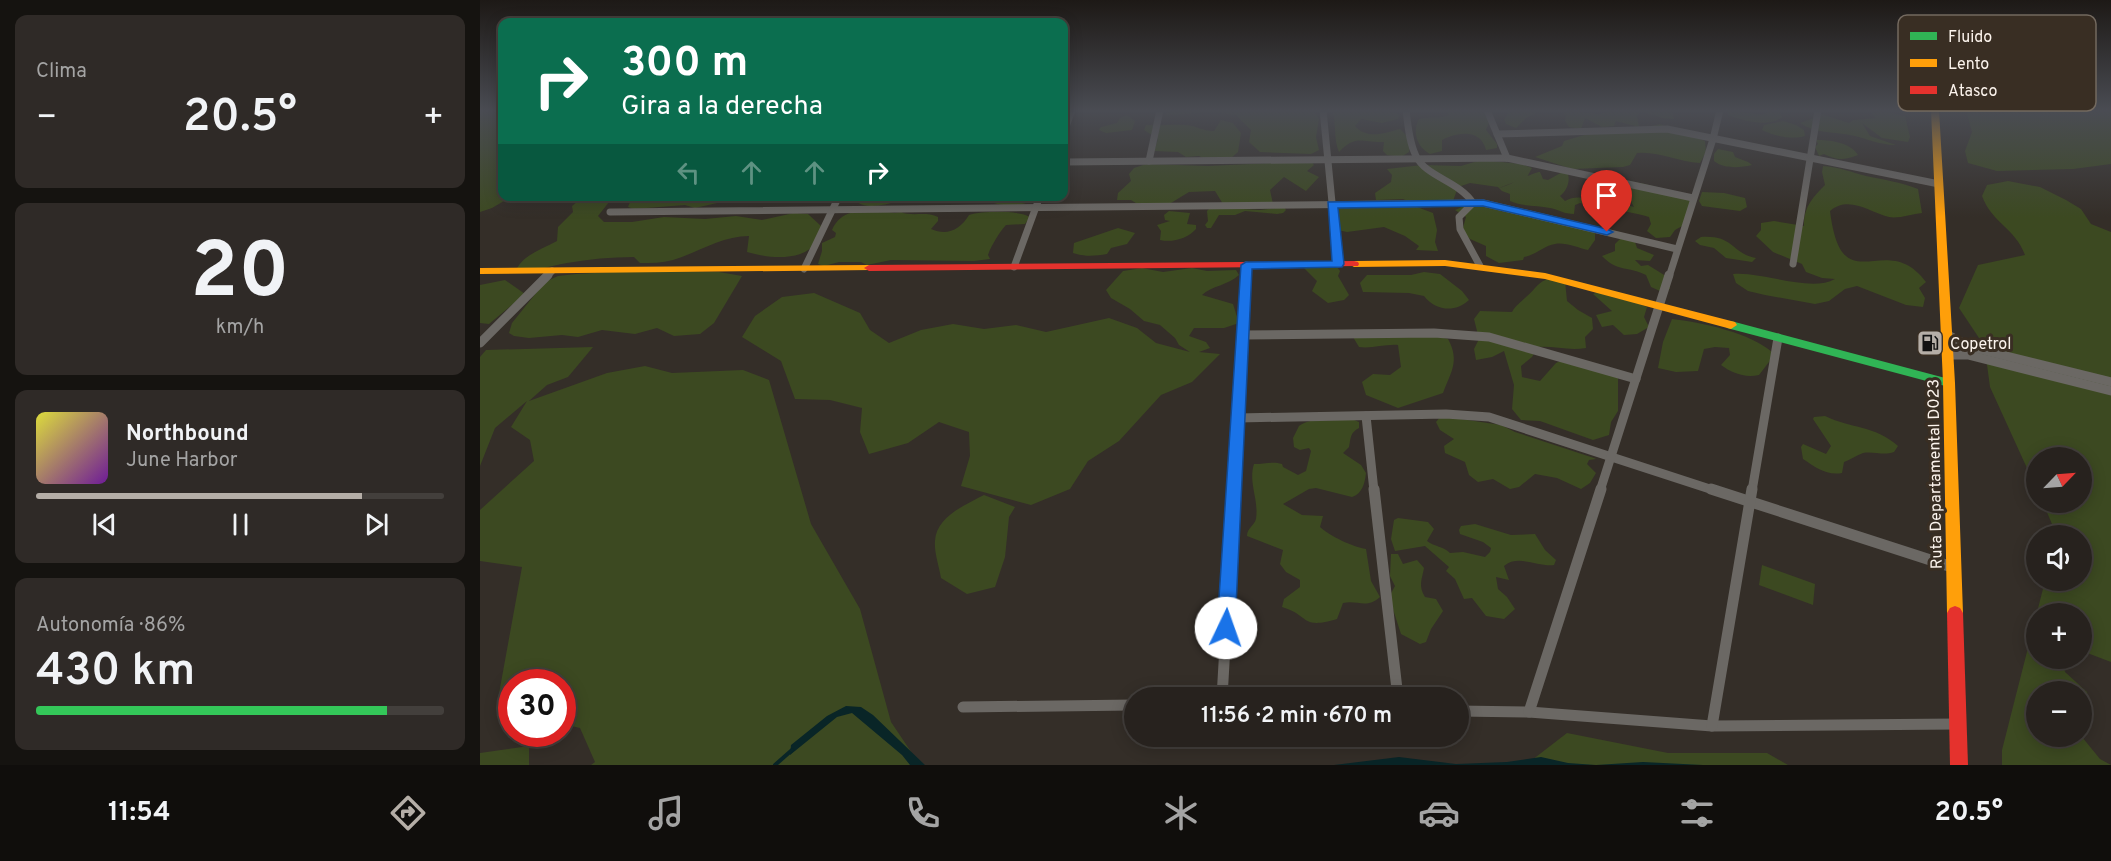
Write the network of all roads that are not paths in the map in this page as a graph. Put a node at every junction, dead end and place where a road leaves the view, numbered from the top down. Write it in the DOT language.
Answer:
graph roads {
  1 [pos="1152,146"];
  2 [pos="1327,146"];
  3 [pos="1413,146"];
  4 [pos="1502,146"];
  5 [pos="1711,146"];
  6 [pos="1746,146"];
  7 [pos="1814,146"];
  8 [pos="1937,146"];
  9 [pos="1416,158"];
  10 [pos="1507,158"];
  11 [pos="1328,159"];
  12 [pos="1812,159"];
  13 [pos="1149,161"];
  14 [pos="1068,162"];
  15 [pos="1939,184"];
  16 [pos="1693,198"];
  17 [pos="837,201"];
  18 [pos="1038,201"];
  19 [pos="1473,203"];
  20 [pos="1332,204"];
  21 [pos="1035,208"];
  22 [pos="833,209"];
  23 [pos="610,212"];
  24 [pos="1677,249"];
  25 [pos="1338,264"];
  26 [pos="1793,264"];
  27 [pos="1246,265"];
  28 [pos="1480,266"];
  29 [pos="1014,267"];
  30 [pos="804,269"];
  31 [pos="480,271"];
  32 [pos="552,272"];
  33 [pos="1659,306"];
  34 [pos="1243,334"];
  35 [pos="1947,334"];
  36 [pos="1778,338"];
  37 [pos="480,343"];
  38 [pos="1948,355"];
  39 [pos="1636,379"];
  40 [pos="2111,382"];
  41 [pos="1949,383"];
  42 [pos="2111,391"];
  43 [pos="1366,416"];
  44 [pos="1238,418"];
  45 [pos="1611,456"];
  46 [pos="1750,501"];
  47 [pos="1952,567"];
  48 [pos="1223,687"];
  49 [pos="1397,687"];
  50 [pos="1124,705"];
  51 [pos="963,707"];
  52 [pos="1469,711"];
  53 [pos="1529,712"];
  54 [pos="1957,724"];
  55 [pos="1713,726"];
  56 [pos="1959,765"];
  1 -- 13 [label="street"];
  2 -- 11 [label="street"];
  3 -- 9 [label="street"];
  4 -- 10 [label="street"];
  5 -- 16 [label="street"];
  6 -- 12 [label="street"];
  7 -- 12 [label="street"];
  8 -- 15 [label="street, Ruta Departamental D023"];
  9 -- 10 [label="street"];
  9 -- 11 [label="street"];
  9 -- 19 [label="street"];
  10 -- 16 [label="street"];
  11 -- 13 [label="street"];
  11 -- 20 [label="street"];
  12 -- 15 [label="street"];
  12 -- 26 [label="street"];
  13 -- 14 [label="street"];
  15 -- 35 [label="street, Ruta Departamental D023"];
  16 -- 24 [label="street"];
  17 -- 22 [label="street"];
  18 -- 21 [label="street"];
  19 -- 20 [label="street"];
  19 -- 24 [label="street"];
  19 -- 28 [label="street"];
  20 -- 21 [label="street"];
  20 -- 25 [label="street"];
  21 -- 22 [label="street"];
  21 -- 29 [label="street"];
  22 -- 23 [label="street"];
  22 -- 30 [label="street"];
  24 -- 33 [label="street"];
  25 -- 27 [label="street"];
  25 -- 28 [label="street"];
  27 -- 29 [label="street"];
  27 -- 34 [label="street"];
  28 -- 33 [label="street"];
  29 -- 30 [label="street"];
  30 -- 32 [label="street"];
  31 -- 32 [label="street"];
  32 -- 37 [label="street"];
  33 -- 36 [label="street"];
  33 -- 39 [label="street"];
  34 -- 39 [label="street"];
  34 -- 44 [label="street"];
  35 -- 38 [label="street, Ruta Departamental D023"];
  35 -- 40 [label="street"];
  36 -- 41 [label="street"];
  36 -- 46 [label="street"];
  38 -- 41 [label="street, Ruta Departamental D023"];
  38 -- 42 [label="street"];
  39 -- 45 [label="street"];
  41 -- 47 [label="street, Ruta Departamental D023"];
  43 -- 44 [label="street"];
  43 -- 45 [label="street"];
  43 -- 49 [label="street"];
  44 -- 48 [label="street"];
  45 -- 46 [label="street"];
  45 -- 53 [label="street"];
  46 -- 47 [label="street"];
  46 -- 55 [label="street"];
  47 -- 54 [label="street, Ruta Departamental D023"];
  50 -- 51 [label="street"];
  52 -- 53 [label="street"];
  53 -- 55 [label="street"];
  54 -- 55 [label="street"];
  54 -- 56 [label="street, Ruta Departamental D023"];
}
